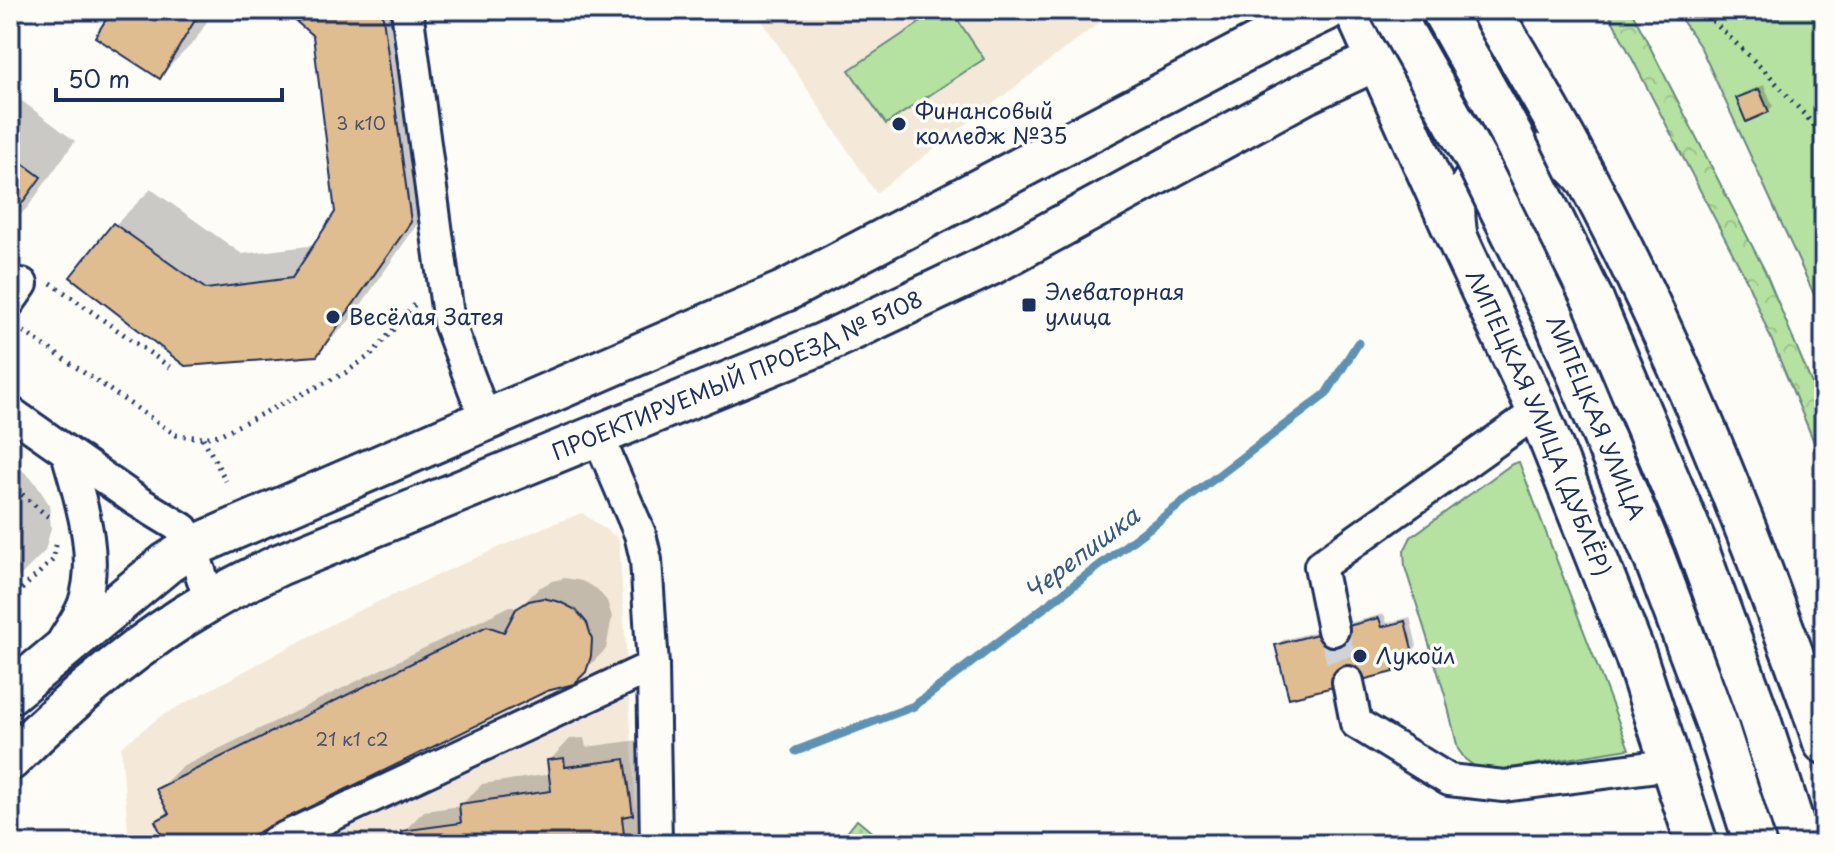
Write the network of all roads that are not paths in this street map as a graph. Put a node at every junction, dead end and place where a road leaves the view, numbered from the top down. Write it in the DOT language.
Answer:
graph roads {
  1 [pos="407,10"];
  2 [pos="1327,10"];
  3 [pos="1355,10"];
  4 [pos="1391,10"];
  5 [pos="1442,10"];
  6 [pos="1483,10"];
  7 [pos="1490,10"];
  8 [pos="1377,61"];
  9 [pos="1599,201"];
  10 [pos="1463,251"];
  11 [pos="1538,411"];
  12 [pos="10,412"];
  13 [pos="486,421"];
  14 [pos="598,436"];
  15 [pos="67,452"];
  16 [pos="192,547"];
  17 [pos="210,601"];
  18 [pos="1333,630"];
  19 [pos="58,652"];
  20 [pos="653,666"];
  21 [pos="1348,682"];
  22 [pos="10,693"];
  23 [pos="1824,743"];
  24 [pos="10,760"];
  25 [pos="1673,764"];
  26 [pos="275,842"];
  27 [pos="656,844"];
  28 [pos="1697,844"];
  29 [pos="1755,844"];
  30 [pos="1800,844"];
  1 -- 13 [label="street"];
  2 -- 13 [label="main road"];
  3 -- 8 [label="main road, ЛИПЕЦКАЯ УЛИЦА (ДУБЛЁР)"];
  4 -- 29 [label="main road, ЛИПЕЦКАЯ УЛИЦА, bridge"];
  5 -- 30 [label="main road, ЛИПЕЦКАЯ УЛИЦА, bridge"];
  6 -- 8 [label="main road, ПРОЕКТИРУЕМЫЙ ПРОЕЗД № 5108"];
  7 -- 9 [label="main road"];
  8 -- 10 [label="main road, ЛИПЕЦКАЯ УЛИЦА (ДУБЛЁР)"];
  8 -- 14 [label="main road, ПРОЕКТИРУЕМЫЙ ПРОЕЗД № 5108"];
  9 -- 10 [label="street"];
  9 -- 23 [label="main road"];
  10 -- 11 [label="main road, ЛИПЕЦКАЯ УЛИЦА (ДУБЛЁР)"];
  11 -- 18 [label="street"];
  11 -- 25 [label="main road, ЛИПЕЦКАЯ УЛИЦА (ДУБЛЁР)"];
  12 -- 15 [label="street"];
  13 -- 16 [label="main road"];
  14 -- 17 [label="main road, ПРОЕКТИРУЕМЫЙ ПРОЕЗД № 5108"];
  14 -- 20 [label="street"];
  15 -- 16 [label="street"];
  15 -- 19 [label="street"];
  16 -- 17 [label="street"];
  16 -- 19 [label="main road"];
  17 -- 24 [label="main road, ПРОЕКТИРУЕМЫЙ ПРОЕЗД № 5108"];
  19 -- 22 [label="main road"];
  20 -- 26 [label="street"];
  20 -- 27 [label="street"];
  21 -- 25 [label="street"];
  25 -- 28 [label="main road, ЛИПЕЦКАЯ УЛИЦА (ДУБЛЁР)"];
}
